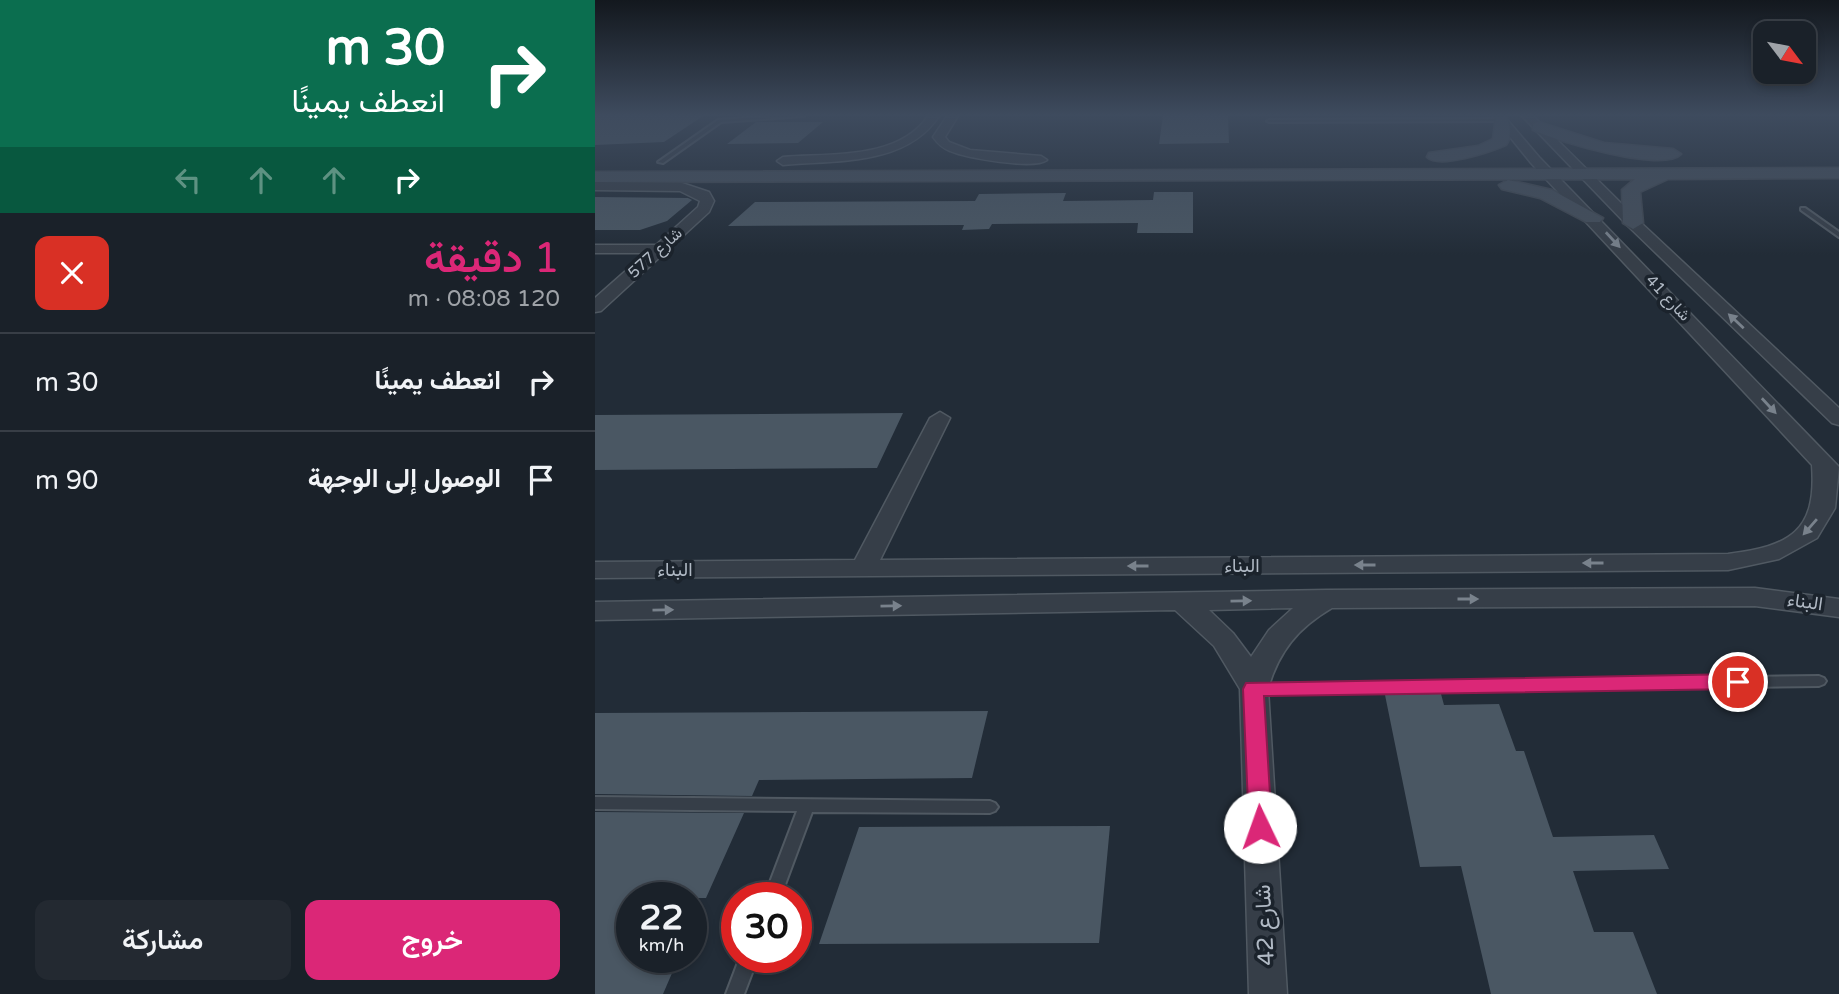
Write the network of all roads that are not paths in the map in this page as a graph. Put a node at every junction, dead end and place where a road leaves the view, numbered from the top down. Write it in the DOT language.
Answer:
graph roads {
  1 [pos="1537,162"];
  2 [pos="1572,162"];
  3 [pos="1374,173"];
  4 [pos="1839,173"];
  5 [pos="1548,174"];
  6 [pos="1584,174"];
  7 [pos="1667,174"];
  8 [pos="595,177"];
  9 [pos="595,186"];
  10 [pos="1803,209"];
  11 [pos="1593,218"];
  12 [pos="1633,223"];
  13 [pos="1839,234"];
  14 [pos="595,249"];
  15 [pos="659,249"];
  16 [pos="595,307"];
  17 [pos="940,418"];
  18 [pos="1839,419"];
  19 [pos="1831,471"];
  20 [pos="863,568"];
  21 [pos="595,570"];
  22 [pos="1327,599"];
  23 [pos="1179,601"];
  24 [pos="1839,608"];
  25 [pos="595,611"];
  26 [pos="1819,681"];
  27 [pos="1254,689"];
  28 [pos="595,803"];
  29 [pos="807,806"];
  30 [pos="990,807"];
  31 [pos="778,882"];
  32 [pos="743,973"];
  33 [pos="735,994"];
  34 [pos="1268,994"];
  1 -- 5 [label="street, شارع 41"];
  2 -- 6 [label="street, شارع 41"];
  3 -- 5 [label="street"];
  3 -- 8 [label="street"];
  3 -- 11 [label="street"];
  4 -- 7 [label="street"];
  5 -- 6 [label="street"];
  5 -- 11 [label="street, شارع 41"];
  6 -- 7 [label="street"];
  6 -- 12 [label="street, شارع 41"];
  7 -- 12 [label="street"];
  9 -- 15 [label="street, شارع 577"];
  10 -- 13 [label="lane"];
  11 -- 19 [label="street, شارع 41, one-way"];
  18 -- 12 [label="street, شارع 41, one-way"];
  14 -- 15 [label="street"];
  15 -- 16 [label="street, شارع 577"];
  17 -- 20 [label="street"];
  19 -- 20 [label="street, البناء, one-way"];
  20 -- 21 [label="street, البناء"];
  23 -- 22 [label="street, البناء, one-way"];
  22 -- 24 [label="street, البناء, one-way"];
  22 -- 27 [label="street, شارع 42"];
  25 -- 23 [label="street, البناء, one-way"];
  23 -- 27 [label="street, شارع 42"];
  26 -- 27 [label="lane"];
  27 -- 34 [label="street, شارع 42"];
  28 -- 29 [label="lane"];
  29 -- 30 [label="lane"];
  29 -- 31 [label="lane"];
  32 -- 33 [label="lane"];
}
